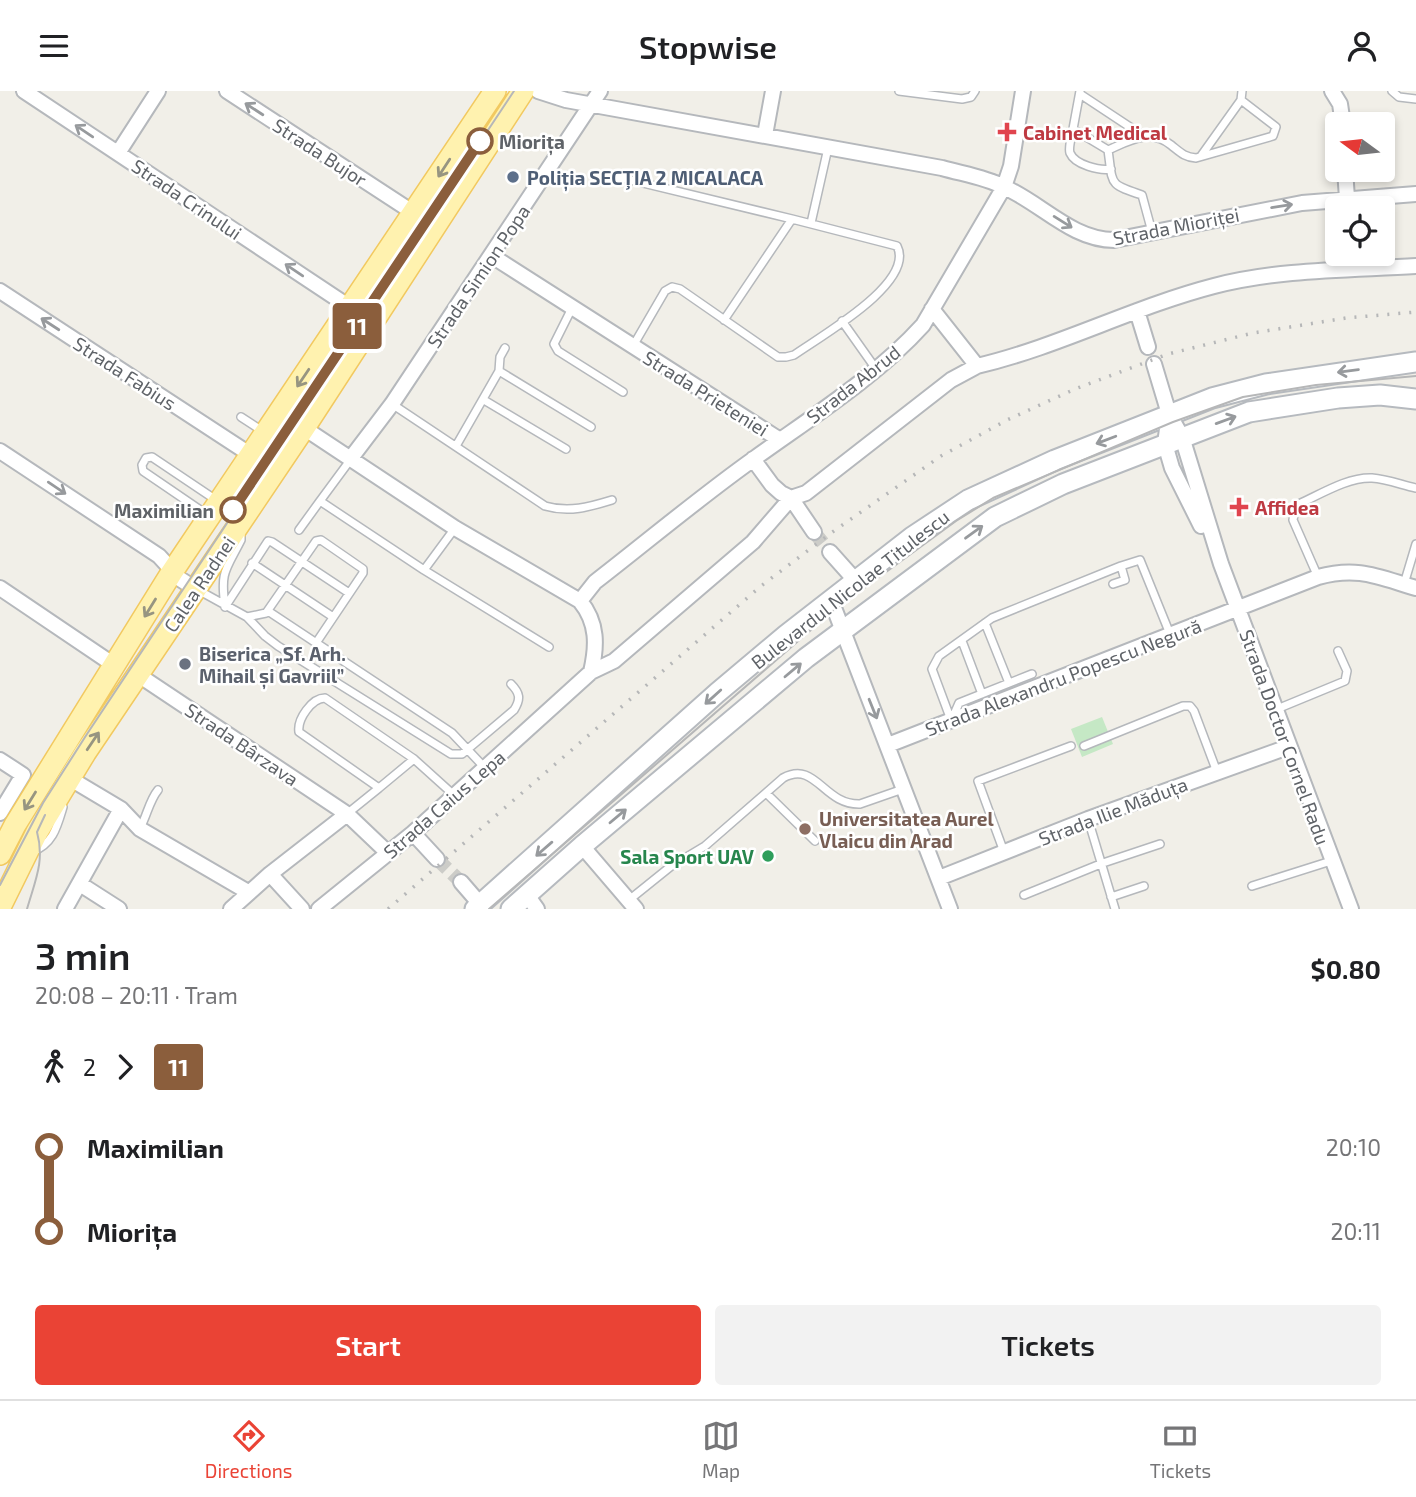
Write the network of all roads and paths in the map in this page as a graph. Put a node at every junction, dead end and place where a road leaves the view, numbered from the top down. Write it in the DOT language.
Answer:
graph roads {
  1 [pos="24,91"];
  2 [pos="158,91"];
  3 [pos="227,91"];
  4 [pos="495,91"];
  5 [pos="523,91"];
  6 [pos="538,91"];
  7 [pos="600,91"];
  8 [pos="774,91"];
  9 [pos="899,91"];
  10 [pos="975,91"];
  11 [pos="1023,91"];
  12 [pos="1242,91"];
  13 [pos="1332,91"];
  14 [pos="1392,91"];
  15 [pos="1080,92"];
  16 [pos="1416,99"];
  17 [pos="1241,100"];
  18 [pos="590,105"];
  19 [pos="1341,112"];
  20 [pos="1073,129"];
  21 [pos="765,135"];
  22 [pos="1142,135"];
  23 [pos="828,148"];
  24 [pos="1108,150"];
  25 [pos="118,153"];
  26 [pos="1198,157"];
  27 [pos="1111,169"];
  28 [pos="614,176"];
  29 [pos="1004,187"];
  30 [pos="1416,194"];
  31 [pos="1382,196"];
  32 [pos="1325,201"];
  33 [pos="414,213"];
  34 [pos="792,219"];
  35 [pos="811,223"];
  36 [pos="1152,232"];
  37 [pos="492,256"];
  38 [pos="1416,266"];
  39 [pos="0,291"];
  40 [pos="351,308"];
  41 [pos="572,308"];
  42 [pos="932,309"];
  43 [pos="1137,311"];
  44 [pos="724,320"];
  45 [pos="842,321"];
  46 [pos="633,346"];
  47 [pos="1148,347"];
  48 [pos="505,348"];
  49 [pos="1416,362"];
  50 [pos="1154,365"];
  51 [pos="977,366"];
  52 [pos="876,369"];
  53 [pos="499,371"];
  54 [pos="623,392"];
  55 [pos="1416,399"];
  56 [pos="484,400"];
  57 [pos="392,404"];
  58 [pos="1169,414"];
  59 [pos="241,417"];
  60 [pos="591,427"];
  61 [pos="304,428"];
  62 [pos="267,433"];
  63 [pos="780,440"];
  64 [pos="1173,440"];
  65 [pos="456,446"];
  66 [pos="566,449"];
  67 [pos="0,451"];
  68 [pos="251,455"];
  69 [pos="351,458"];
  70 [pos="753,459"];
  71 [pos="1416,488"];
  72 [pos="791,498"];
  73 [pos="612,499"];
  74 [pos="320,501"];
  75 [pos="215,509"];
  76 [pos="242,521"];
  77 [pos="455,529"];
  78 [pos="299,530"];
  79 [pos="814,532"];
  80 [pos="1416,544"];
  81 [pos="830,552"];
  82 [pos="302,561"];
  83 [pos="252,563"];
  84 [pos="1121,566"];
  85 [pos="424,569"];
  86 [pos="172,572"];
  87 [pos="1318,577"];
  88 [pos="855,580"];
  89 [pos="1113,584"];
  90 [pos="286,585"];
  91 [pos="1410,586"];
  92 [pos="194,588"];
  93 [pos="0,589"];
  94 [pos="349,593"];
  95 [pos="831,600"];
  96 [pos="580,601"];
  97 [pos="225,607"];
  98 [pos="1238,609"];
  99 [pos="268,611"];
  100 [pos="247,617"];
  101 [pos="333,617"];
  102 [pos="985,623"];
  103 [pos="841,631"];
  104 [pos="1170,634"];
  105 [pos="962,641"];
  106 [pos="316,643"];
  107 [pos="549,647"];
  108 [pos="1338,651"];
  109 [pos="114,665"];
  110 [pos="591,673"];
  111 [pos="137,674"];
  112 [pos="1032,674"];
  113 [pos="1009,683"];
  114 [pos="512,684"];
  115 [pos="982,694"];
  116 [pos="1277,709"];
  117 [pos="951,720"];
  118 [pos="888,745"];
  119 [pos="1084,745"];
  120 [pos="1071,746"];
  121 [pos="1288,747"];
  122 [pos="469,749"];
  123 [pos="414,759"];
  124 [pos="0,760"];
  125 [pos="485,768"];
  126 [pos="1217,772"];
  127 [pos="68,788"];
  128 [pos="379,788"];
  129 [pos="905,788"];
  130 [pos="158,790"];
  131 [pos="766,793"];
  132 [pos="455,796"];
  133 [pos="63,807"];
  134 [pos="121,809"];
  135 [pos="0,813"];
  136 [pos="347,814"];
  137 [pos="1088,819"];
  138 [pos="140,829"];
  139 [pos="413,833"];
  140 [pos="815,841"];
  141 [pos="1160,843"];
  142 [pos="582,846"];
  143 [pos="388,852"];
  144 [pos="1004,852"];
  145 [pos="0,854"];
  146 [pos="25,854"];
  147 [pos="438,859"];
  148 [pos="1331,861"];
  149 [pos="1103,863"];
  150 [pos="270,874"];
  151 [pos="939,878"];
  152 [pos="461,882"];
  153 [pos="80,884"];
  154 [pos="1144,886"];
  155 [pos="1252,887"];
  156 [pos="248,893"];
  157 [pos="1024,895"];
  158 [pos="1111,897"];
  159 [pos="532,902"];
  160 [pos="632,905"];
  161 [pos="0,907"];
  162 [pos="478,907"];
  163 [pos="65,909"];
  164 [pos="119,909"];
  165 [pos="231,909"];
  166 [pos="302,909"];
  167 [pos="319,909"];
  168 [pos="511,909"];
  169 [pos="950,909"];
  170 [pos="1115,909"];
  171 [pos="1351,909"];
  25 -- 1 [label="street, Strada Crinului, one-way"];
  2 -- 25 [label="street"];
  33 -- 3 [label="street, Strada Bujor, one-way"];
  4 -- 33 [label="main road, Calea Radnei, one-way"];
  5 -- 61 [label="main road, Calea Radnei"];
  6 -- 18 [label="street, Strada Mioriței"];
  7 -- 18 [label="street, Strada Simion Popa"];
  8 -- 21 [label="street"];
  9 -- 10 [label="lane"];
  11 -- 29 [label="street, Strada Abrud"];
  12 -- 17 [label="lane"];
  13 -- 19 [label="street"];
  14 -- 16 [label="lane"];
  15 -- 20 [label="lane"];
  15 -- 22 [label="lane"];
  17 -- 26 [label="lane"];
  17 -- 26 [label="lane"];
  18 -- 21 [label="street, Strada Mioriței"];
  18 -- 37 [label="street, Strada Simion Popa"];
  20 -- 24 [label="lane"];
  20 -- 27 [label="lane"];
  21 -- 23 [label="street, Strada Mioriței"];
  22 -- 24 [label="lane"];
  22 -- 26 [label="lane"];
  23 -- 29 [label="street, Strada Mioriței"];
  23 -- 35 [label="lane"];
  24 -- 27 [label="lane"];
  40 -- 25 [label="street, Strada Crinului, one-way"];
  27 -- 36 [label="lane"];
  28 -- 34 [label="lane"];
  29 -- 36 [label="street, Strada Mioriței, one-way"];
  29 -- 42 [label="street, Strada Abrud"];
  30 -- 31 [label="street, Strada Mioriței"];
  36 -- 32 [label="street, Strada Mioriței, one-way"];
  33 -- 40 [label="main road, Calea Radnei"];
  34 -- 35 [label="lane"];
  34 -- 44 [label="lane"];
  35 -- 45 [label="lane"];
  37 -- 41 [label="street, Strada Prieteniei"];
  37 -- 57 [label="street, Strada Simion Popa"];
  38 -- 43 [label="street"];
  68 -- 39 [label="street, Strada Fabius, one-way"];
  40 -- 62 [label="main road, Calea Radnei, one-way"];
  41 -- 46 [label="street, Strada Prieteniei"];
  41 -- 54 [label="lane"];
  42 -- 51 [label="street"];
  42 -- 52 [label="street, Strada Abrud"];
  43 -- 47 [label="street"];
  43 -- 51 [label="street"];
  44 -- 45 [label="lane"];
  44 -- 46 [label="lane, Strada Prieteniei"];
  45 -- 52 [label="lane"];
  46 -- 63 [label="street, Strada Prieteniei"];
  48 -- 53 [label="lane"];
  49 -- 58 [label="main road, Bulevardul Nicolae Titulescu, one-way"];
  50 -- 58 [label="street"];
  51 -- 72 [label="street"];
  52 -- 63 [label="street, Strada Abrud"];
  53 -- 56 [label="lane"];
  53 -- 60 [label="lane"];
  64 -- 55 [label="main road, Bulevardul Nicolae Titulescu, one-way"];
  56 -- 65 [label="lane"];
  56 -- 66 [label="lane"];
  57 -- 65 [label="lane"];
  57 -- 69 [label="street, Strada Simion Popa"];
  58 -- 64 [label="street, Strada Doctor Cornel Radu"];
  58 -- 88 [label="main road, Bulevardul Nicolae Titulescu, one-way"];
  59 -- 62 [label="lane"];
  61 -- 69 [label="street"];
  61 -- 76 [label="main road, Calea Radnei"];
  62 -- 68 [label="main road, Calea Radnei"];
  63 -- 70 [label="street, Strada Abrud"];
  64 -- 98 [label="street, Strada Doctor Cornel Radu"];
  103 -- 64 [label="main road, Bulevardul Nicolae Titulescu, one-way"];
  65 -- 73 [label="lane"];
  67 -- 86 [label="street, one-way"];
  68 -- 75 [label="main road, Calea Radnei"];
  69 -- 74 [label="lane"];
  69 -- 77 [label="street"];
  70 -- 72 [label="street"];
  70 -- 96 [label="street, Strada Abrud"];
  71 -- 87 [label="lane"];
  72 -- 79 [label="street"];
  72 -- 110 [label="street, Strada Caius Lepa"];
  74 -- 78 [label="lane"];
  74 -- 85 [label="lane"];
  75 -- 75 [label="lane"];
  75 -- 86 [label="main road, Calea Radnei"];
  76 -- 92 [label="main road, Calea Radnei"];
  76 -- 97 [label="lane"];
  77 -- 85 [label="lane"];
  77 -- 96 [label="street"];
  80 -- 91 [label="lane"];
  81 -- 88 [label="street"];
  82 -- 83 [label="lane"];
  82 -- 90 [label="lane"];
  82 -- 94 [label="lane"];
  82 -- 94 [label="lane"];
  83 -- 90 [label="lane"];
  83 -- 97 [label="lane"];
  84 -- 89 [label="lane"];
  84 -- 102 [label="lane"];
  84 -- 104 [label="lane"];
  85 -- 107 [label="lane"];
  86 -- 92 [label="street"];
  86 -- 109 [label="main road, Calea Radnei, one-way"];
  87 -- 91 [label="street, Strada Alexandru Popescu Negură"];
  87 -- 98 [label="street, Strada Alexandru Popescu Negură"];
  88 -- 95 [label="main road, Bulevardul Nicolae Titulescu"];
  90 -- 99 [label="lane"];
  90 -- 101 [label="lane"];
  92 -- 97 [label="lane"];
  92 -- 111 [label="main road, Calea Radnei"];
  93 -- 109 [label="street"];
  94 -- 101 [label="lane"];
  95 -- 103 [label="street"];
  95 -- 162 [label="main road, Bulevardul Nicolae Titulescu, one-way"];
  96 -- 110 [label="street"];
  97 -- 100 [label="lane"];
  98 -- 104 [label="street, Strada Alexandru Popescu Negură"];
  98 -- 116 [label="street, Strada Doctor Cornel Radu"];
  99 -- 100 [label="lane"];
  99 -- 106 [label="lane"];
  100 -- 122 [label="lane"];
  101 -- 106 [label="lane"];
  102 -- 105 [label="lane"];
  102 -- 113 [label="lane"];
  103 -- 118 [label="street, one-way"];
  142 -- 103 [label="main road, Bulevardul Nicolae Titulescu, one-way"];
  104 -- 117 [label="street, Strada Alexandru Popescu Negură"];
  105 -- 115 [label="lane"];
  105 -- 117 [label="lane"];
  106 -- 122 [label="lane"];
  108 -- 116 [label="lane"];
  109 -- 145 [label="main road, Calea Radnei, one-way"];
  110 -- 125 [label="street, Strada Caius Lepa"];
  127 -- 111 [label="main road, Calea Radnei, one-way"];
  111 -- 136 [label="street, Strada Bârzava"];
  112 -- 113 [label="lane"];
  113 -- 115 [label="lane"];
  114 -- 122 [label="lane"];
  115 -- 117 [label="lane"];
  116 -- 121 [label="street, Strada Doctor Cornel Radu"];
  117 -- 118 [label="street, Strada Alexandru Popescu Negură"];
  118 -- 129 [label="street"];
  119 -- 126 [label="lane"];
  120 -- 144 [label="lane"];
  121 -- 126 [label="street, Strada Ilie Măduța"];
  121 -- 148 [label="street, Strada Doctor Cornel Radu"];
  122 -- 125 [label="lane"];
  123 -- 128 [label="lane"];
  123 -- 128 [label="lane"];
  123 -- 132 [label="lane"];
  124 -- 135 [label="street"];
  125 -- 132 [label="street, Strada Caius Lepa"];
  126 -- 137 [label="street, Strada Ilie Măduța"];
  127 -- 134 [label="street"];
  127 -- 146 [label="main road, Calea Radnei"];
  128 -- 136 [label="lane"];
  129 -- 131 [label="lane"];
  129 -- 151 [label="street"];
  130 -- 138 [label="lane"];
  131 -- 140 [label="lane"];
  131 -- 160 [label="lane"];
  132 -- 139 [label="street, Strada Caius Lepa"];
  133 -- 146 [label="lane"];
  134 -- 138 [label="street"];
  134 -- 153 [label="street"];
  136 -- 143 [label="street, Strada Bârzava"];
  136 -- 150 [label="street"];
  137 -- 144 [label="street, Strada Ilie Măduța"];
  137 -- 149 [label="lane"];
  138 -- 156 [label="street"];
  139 -- 143 [label="street, Strada Caius Lepa"];
  139 -- 147 [label="street"];
  141 -- 149 [label="lane"];
  142 -- 159 [label="main road, Bulevardul Nicolae Titulescu"];
  142 -- 160 [label="street"];
  143 -- 167 [label="street, Strada Caius Lepa"];
  144 -- 151 [label="street, Strada Ilie Măduța"];
  146 -- 161 [label="main road, Calea Radnei"];
  148 -- 155 [label="lane"];
  148 -- 171 [label="street, Strada Doctor Cornel Radu"];
  149 -- 157 [label="lane"];
  149 -- 158 [label="lane"];
  150 -- 156 [label="street"];
  150 -- 166 [label="street"];
  151 -- 169 [label="street"];
  152 -- 162 [label="street"];
  153 -- 163 [label="street"];
  153 -- 164 [label="street"];
  154 -- 158 [label="lane"];
  156 -- 165 [label="street"];
  158 -- 170 [label="lane"];
  159 -- 168 [label="main road, Bulevardul Nicolae Titulescu"];
}
